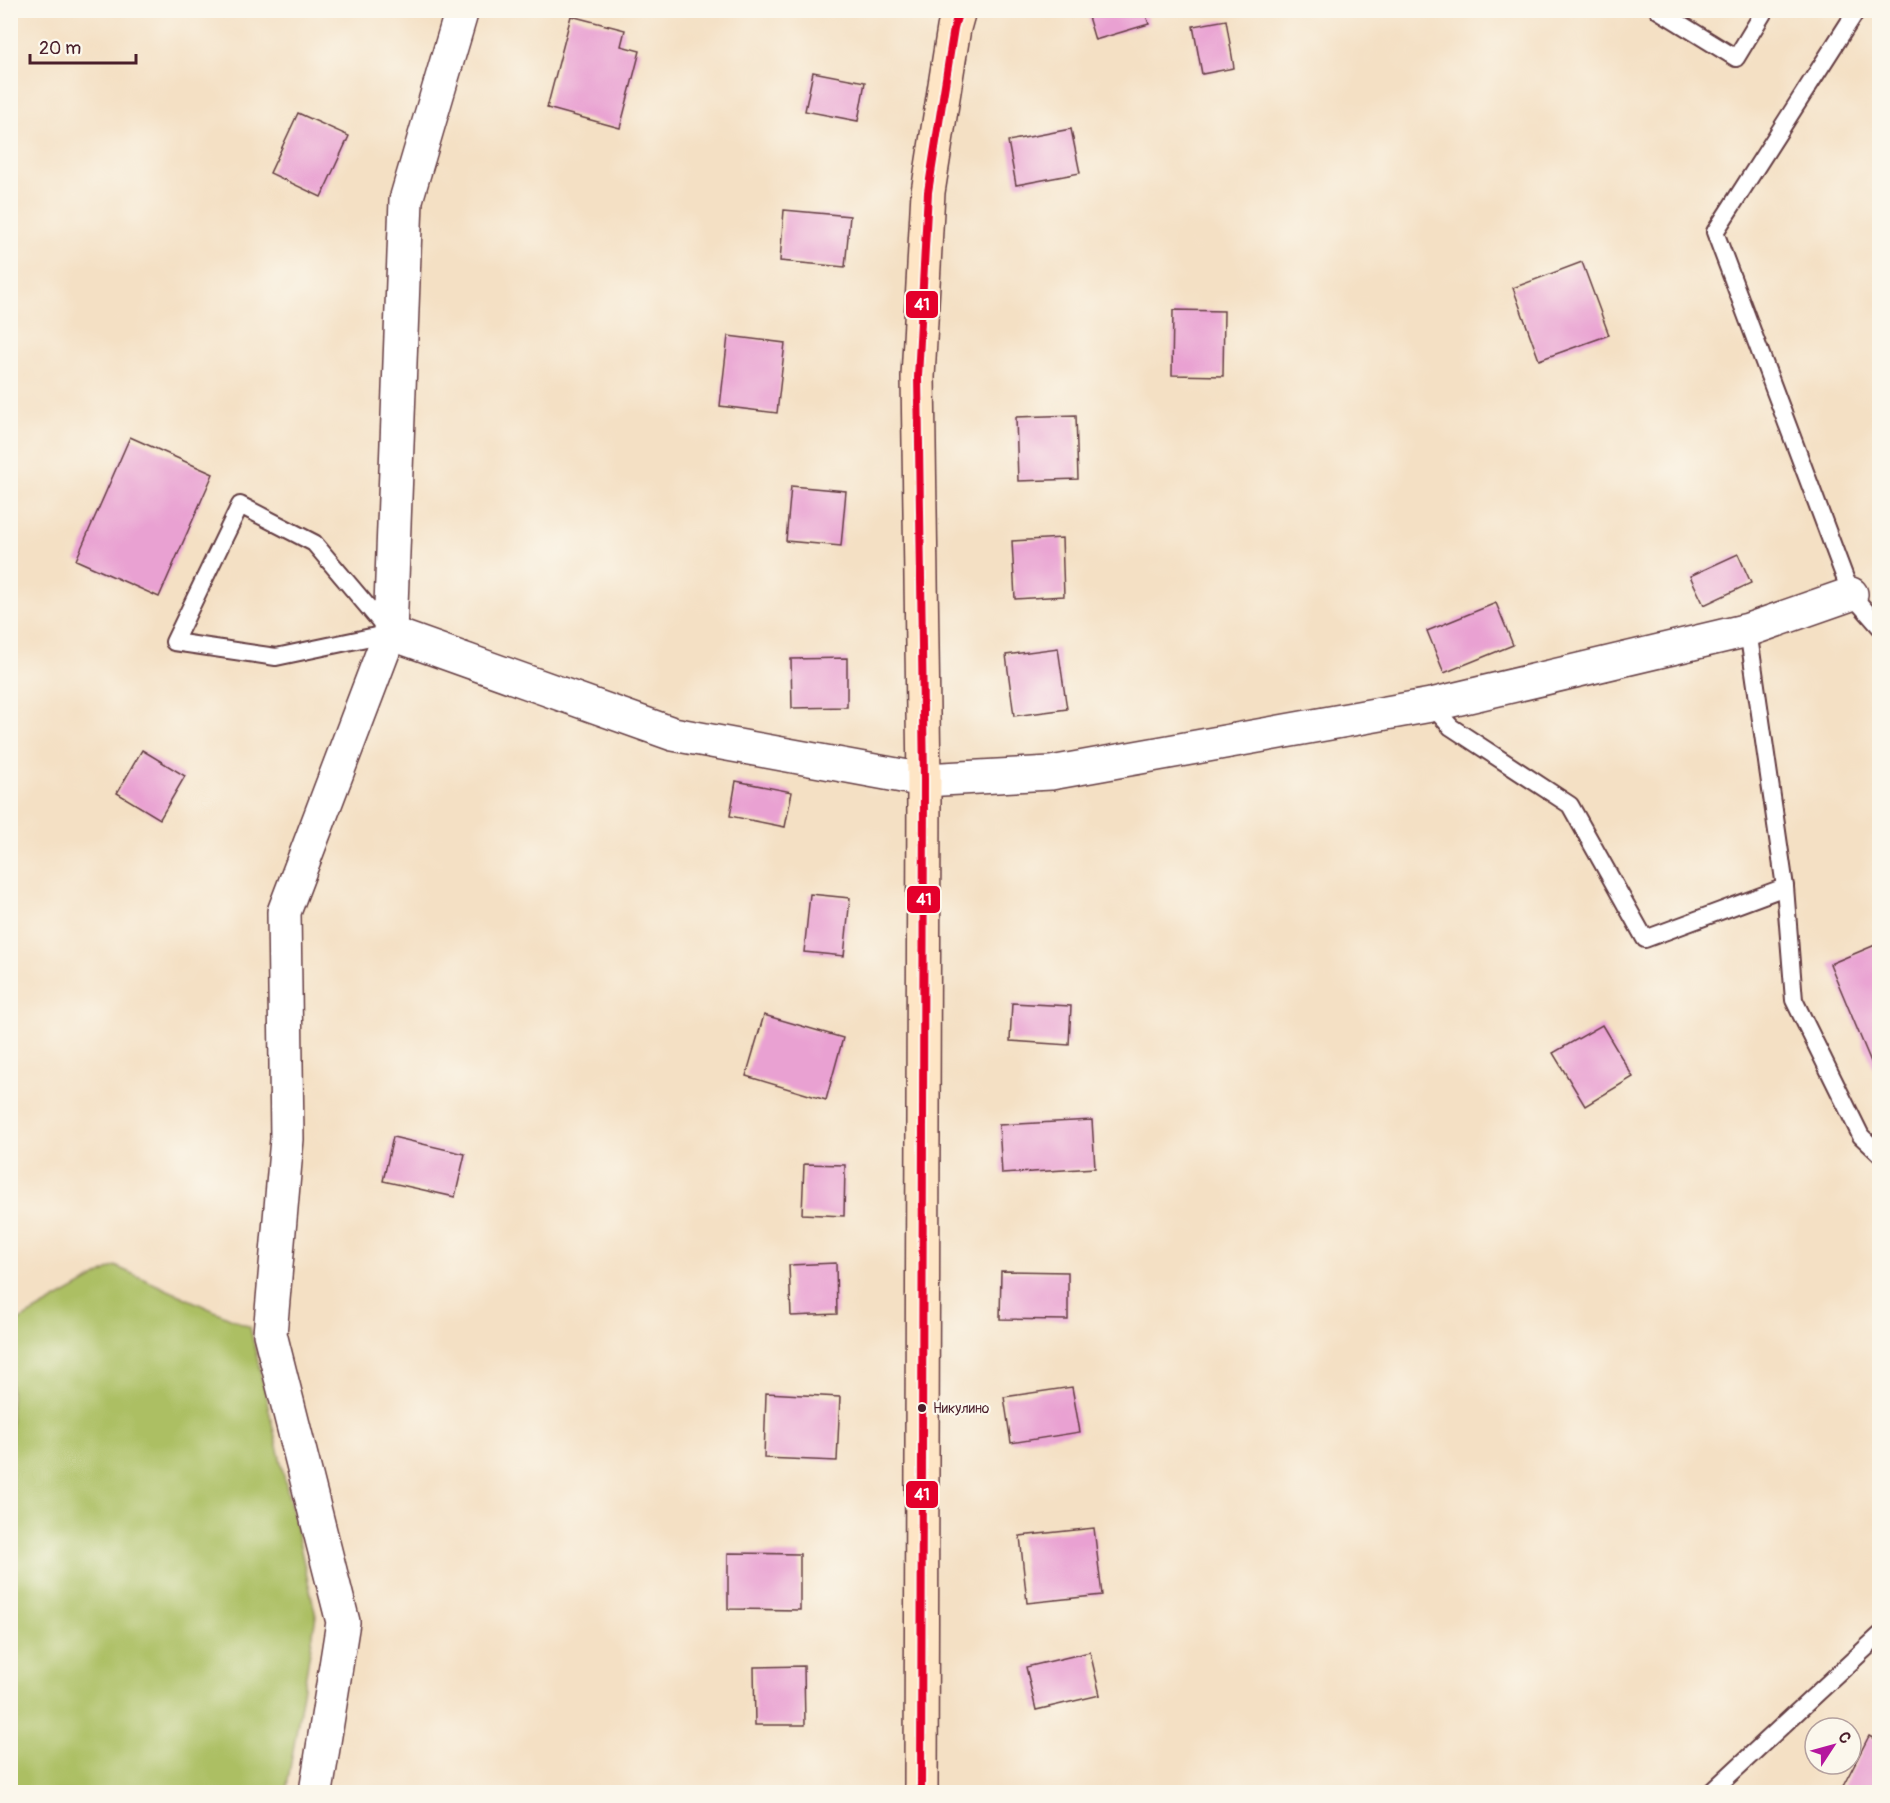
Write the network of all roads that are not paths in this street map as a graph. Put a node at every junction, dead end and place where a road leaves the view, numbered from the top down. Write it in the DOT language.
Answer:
graph roads {
  1 [pos="462,10"];
  2 [pos="959,10"];
  3 [pos="1658,10"];
  4 [pos="1766,10"];
  5 [pos="1857,10"];
  6 [pos="1851,594"];
  7 [pos="1880,627"];
  8 [pos="1748,630"];
  9 [pos="390,633"];
  10 [pos="1431,705"];
  11 [pos="924,780"];
  12 [pos="1785,887"];
  13 [pos="1880,1154"];
  14 [pos="1880,1635"];
  15 [pos="316,1792"];
  16 [pos="921,1792"];
  17 [pos="1711,1792"];
  1 -- 9 [label="street"];
  2 -- 11 [label="main road"];
  3 -- 4 [label="lane"];
  5 -- 6 [label="lane"];
  6 -- 7 [label="lane"];
  6 -- 8 [label="street"];
  8 -- 10 [label="street"];
  8 -- 12 [label="lane"];
  9 -- 9 [label="lane"];
  9 -- 11 [label="street"];
  9 -- 15 [label="street"];
  10 -- 11 [label="street"];
  10 -- 12 [label="lane"];
  11 -- 16 [label="main road"];
  12 -- 13 [label="lane"];
  14 -- 17 [label="lane"];
}
